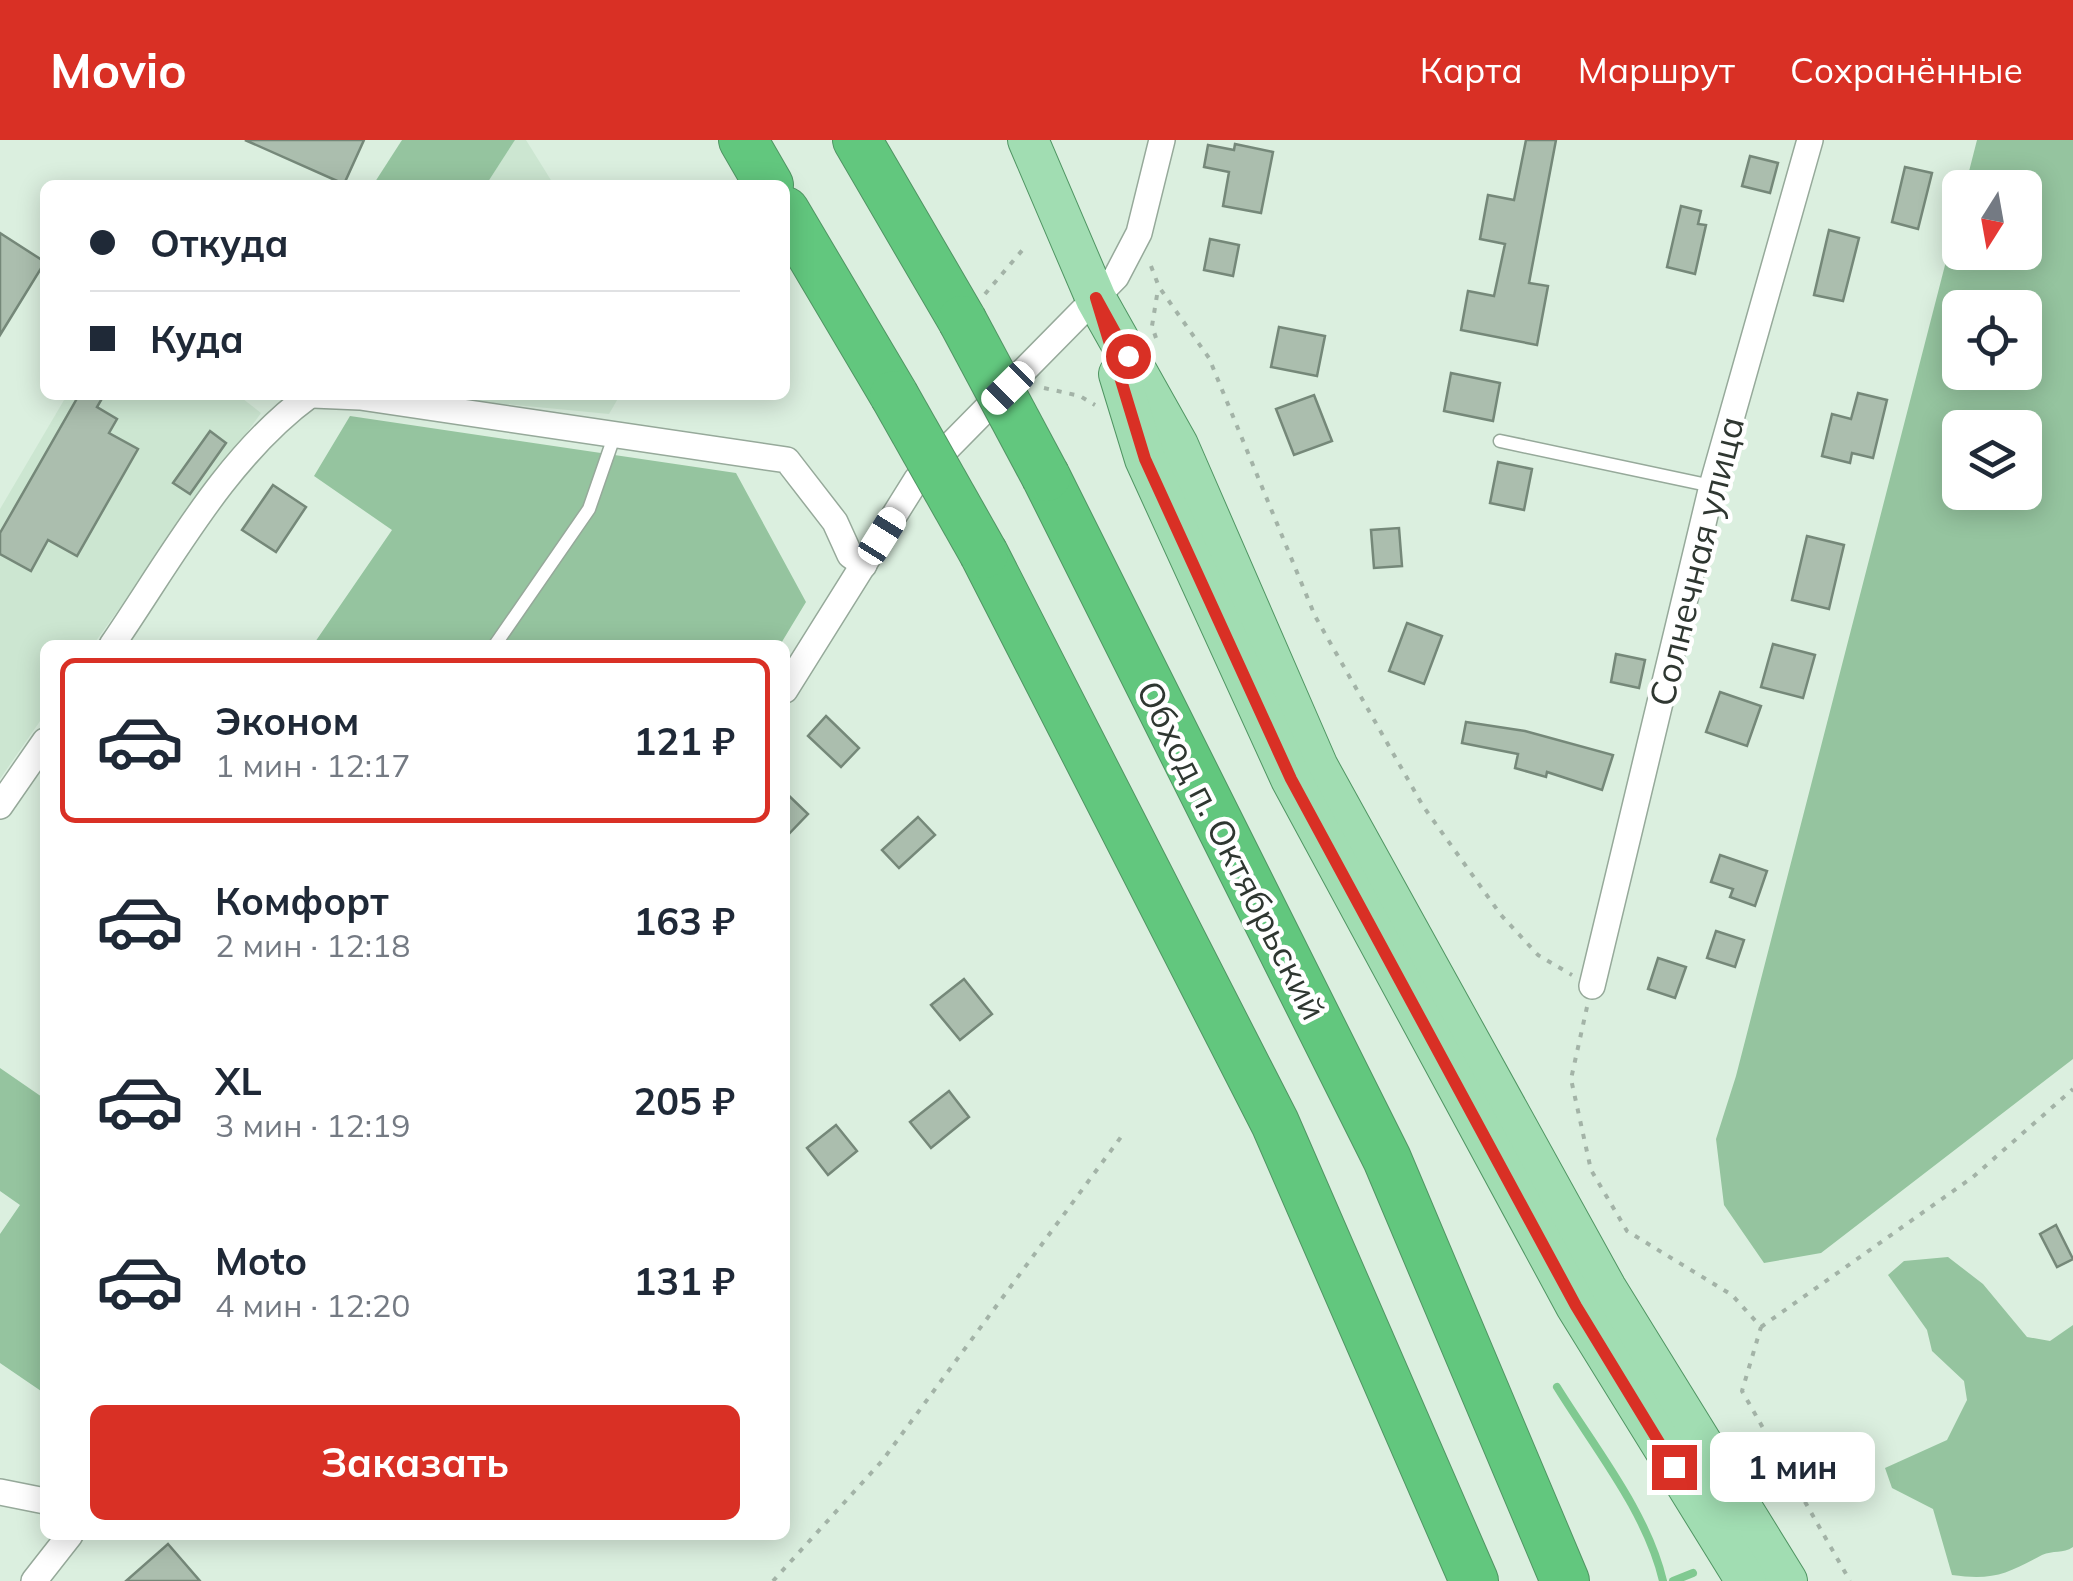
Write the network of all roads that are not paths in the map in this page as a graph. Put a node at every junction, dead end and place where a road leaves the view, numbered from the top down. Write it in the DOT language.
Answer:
graph roads {
  1 [pos="743,140"];
  2 [pos="858,140"];
  3 [pos="1028,140"];
  4 [pos="1162,140"];
  5 [pos="1810,140"];
  6 [pos="766,180"];
  7 [pos="790,220"];
  8 [pos="1096,298"];
  9 [pos="305,400"];
  10 [pos="387,400"];
  11 [pos="614,434"];
  12 [pos="1500,440"];
  13 [pos="1712,486"];
  14 [pos="864,565"];
  15 [pos="115,640"];
  16 [pos="498,640"];
  17 [pos="790,682"];
  18 [pos="40,748"];
  19 [pos="0,806"];
  20 [pos="1592,986"];
  21 [pos="0,1492"];
  22 [pos="40,1500"];
  23 [pos="66,1540"];
  24 [pos="34,1581"];
  25 [pos="1474,1581"];
  26 [pos="1565,1581"];
  27 [pos="1746,1581"];
  28 [pos="1786,1581"];
  1 -- 6 [label="highway"];
  2 -- 26 [label="highway, Обход п. Октябрьский, bridge"];
  3 -- 8 [label="main road"];
  4 -- 8 [label="street"];
  5 -- 13 [label="street, Солнечная улица"];
  7 -- 25 [label="highway, bridge"];
  8 -- 14 [label="street"];
  8 -- 27 [label="main road"];
  8 -- 28 [label="main road"];
  9 -- 15 [label="street"];
  10 -- 11 [label="street"];
  11 -- 14 [label="street"];
  11 -- 16 [label="lane"];
  12 -- 13 [label="lane"];
  13 -- 20 [label="street, Солнечная улица"];
  14 -- 17 [label="street"];
  18 -- 19 [label="street"];
  21 -- 22 [label="street"];
  23 -- 24 [label="street"];
}
